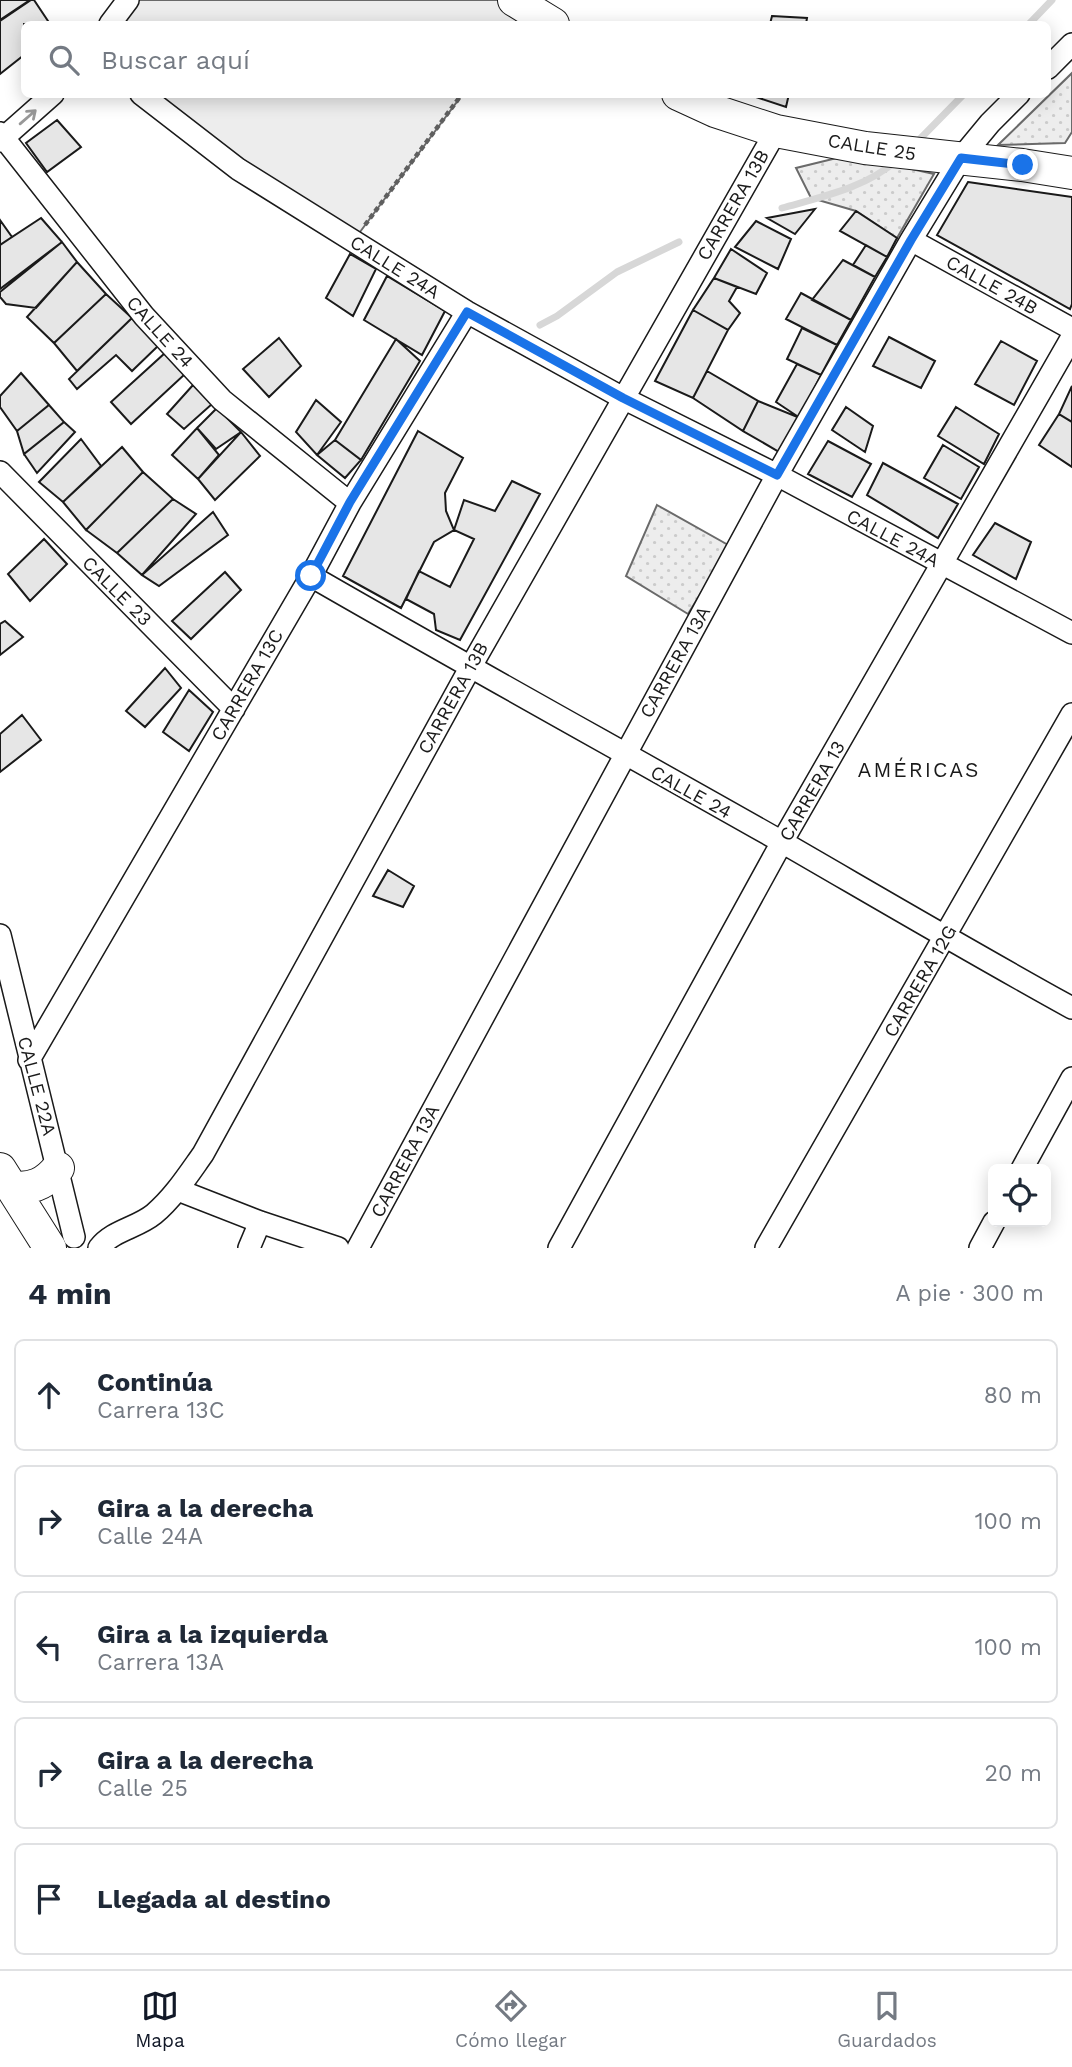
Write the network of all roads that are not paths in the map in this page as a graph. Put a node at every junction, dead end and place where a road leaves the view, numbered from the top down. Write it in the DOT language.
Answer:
graph roads {
  1 [pos="128,0"];
  2 [pos="514,0"];
  3 [pos="112,21"];
  4 [pos="548,21"];
  5 [pos="1072,44"];
  6 [pos="1051,65"];
  7 [pos="47,98"];
  8 [pos="146,98"];
  9 [pos="687,98"];
  10 [pos="1015,98"];
  11 [pos="776,131"];
  12 [pos="1,137"];
  13 [pos="961,158"];
  14 [pos="1072,173"];
  15 [pos="911,240"];
  16 [pos="467,312"];
  17 [pos="1072,329"];
  18 [pos="1072,337"];
  19 [pos="623,398"];
  20 [pos="0,472"];
  21 [pos="777,475"];
  22 [pos="350,502"];
  23 [pos="942,564"];
  24 [pos="311,576"];
  25 [pos="1072,633"];
  26 [pos="470,668"];
  27 [pos="234,709"];
  28 [pos="1072,714"];
  29 [pos="624,755"];
  30 [pos="782,842"];
  31 [pos="0,935"];
  32 [pos="945,939"];
  33 [pos="1072,1008"];
  34 [pos="29,1060"];
  35 [pos="1072,1077"];
  36 [pos="1026,1164"];
  37 [pos="58,1168"];
  38 [pos="6,1178"];
  39 [pos="178,1190"];
  40 [pos="260,1222"];
  41 [pos="991,1227"];
  42 [pos="56,1240"];
  43 [pos="102,1244"];
  44 [pos="249,1248"];
  45 [pos="338,1248"];
  46 [pos="358,1248"];
  47 [pos="559,1248"];
  48 [pos="766,1248"];
  49 [pos="980,1248"];
  1 -- 3 [label="street"];
  2 -- 4 [label="street"];
  5 -- 6 [label="street"];
  12 -- 7 [label="street, one-way"];
  8 -- 16 [label="street, CALLE 24A"];
  9 -- 11 [label="street, CALLE 25"];
  10 -- 13 [label="street, CARRERA 13A"];
  11 -- 13 [label="street, CALLE 25"];
  11 -- 19 [label="street, CARRERA 13B"];
  12 -- 22 [label="street, CALLE 24"];
  13 -- 14 [label="street, CALLE 25"];
  13 -- 15 [label="street, CARRERA 13A"];
  15 -- 17 [label="street, CALLE 24B"];
  15 -- 21 [label="street, CARRERA 13A"];
  16 -- 19 [label="street, CALLE 24A"];
  16 -- 22 [label="street, CARRERA 13C"];
  18 -- 23 [label="street, CARRERA 13"];
  19 -- 21 [label="street, CALLE 24A"];
  19 -- 26 [label="street, CARRERA 13B"];
  20 -- 27 [label="street, CALLE 23"];
  21 -- 23 [label="street, CALLE 24A"];
  21 -- 29 [label="street, CARRERA 13A"];
  22 -- 24 [label="street, CARRERA 13C"];
  23 -- 25 [label="street, CALLE 24A"];
  23 -- 30 [label="street, CARRERA 13"];
  24 -- 26 [label="street, CALLE 24"];
  24 -- 27 [label="street, CARRERA 13C"];
  26 -- 29 [label="street, CALLE 24"];
  26 -- 39 [label="street, CARRERA 13B"];
  27 -- 34 [label="street, CARRERA 13C"];
  28 -- 32 [label="street, CARRERA 12G"];
  29 -- 30 [label="street, CALLE 24"];
  29 -- 46 [label="street, CARRERA 13A"];
  30 -- 32 [label="street, CALLE 24"];
  30 -- 47 [label="street, CARRERA 13"];
  31 -- 34 [label="street, CALLE 22A"];
  32 -- 33 [label="street, CALLE 24"];
  32 -- 48 [label="street, CARRERA 12G"];
  34 -- 37 [label="street, CALLE 22A"];
  35 -- 36 [label="street"];
  37 -- 38 [label="street"];
  37 -- 42 [label="street, CALLE 22A"];
  38 -- 42 [label="street"];
  39 -- 40 [label="street"];
  39 -- 43 [label="street, CARRERA 13B"];
  40 -- 44 [label="street"];
  40 -- 45 [label="street"];
  41 -- 49 [label="street"];
  42 -- 43 [label="street, CARRERA 13B"];
}
